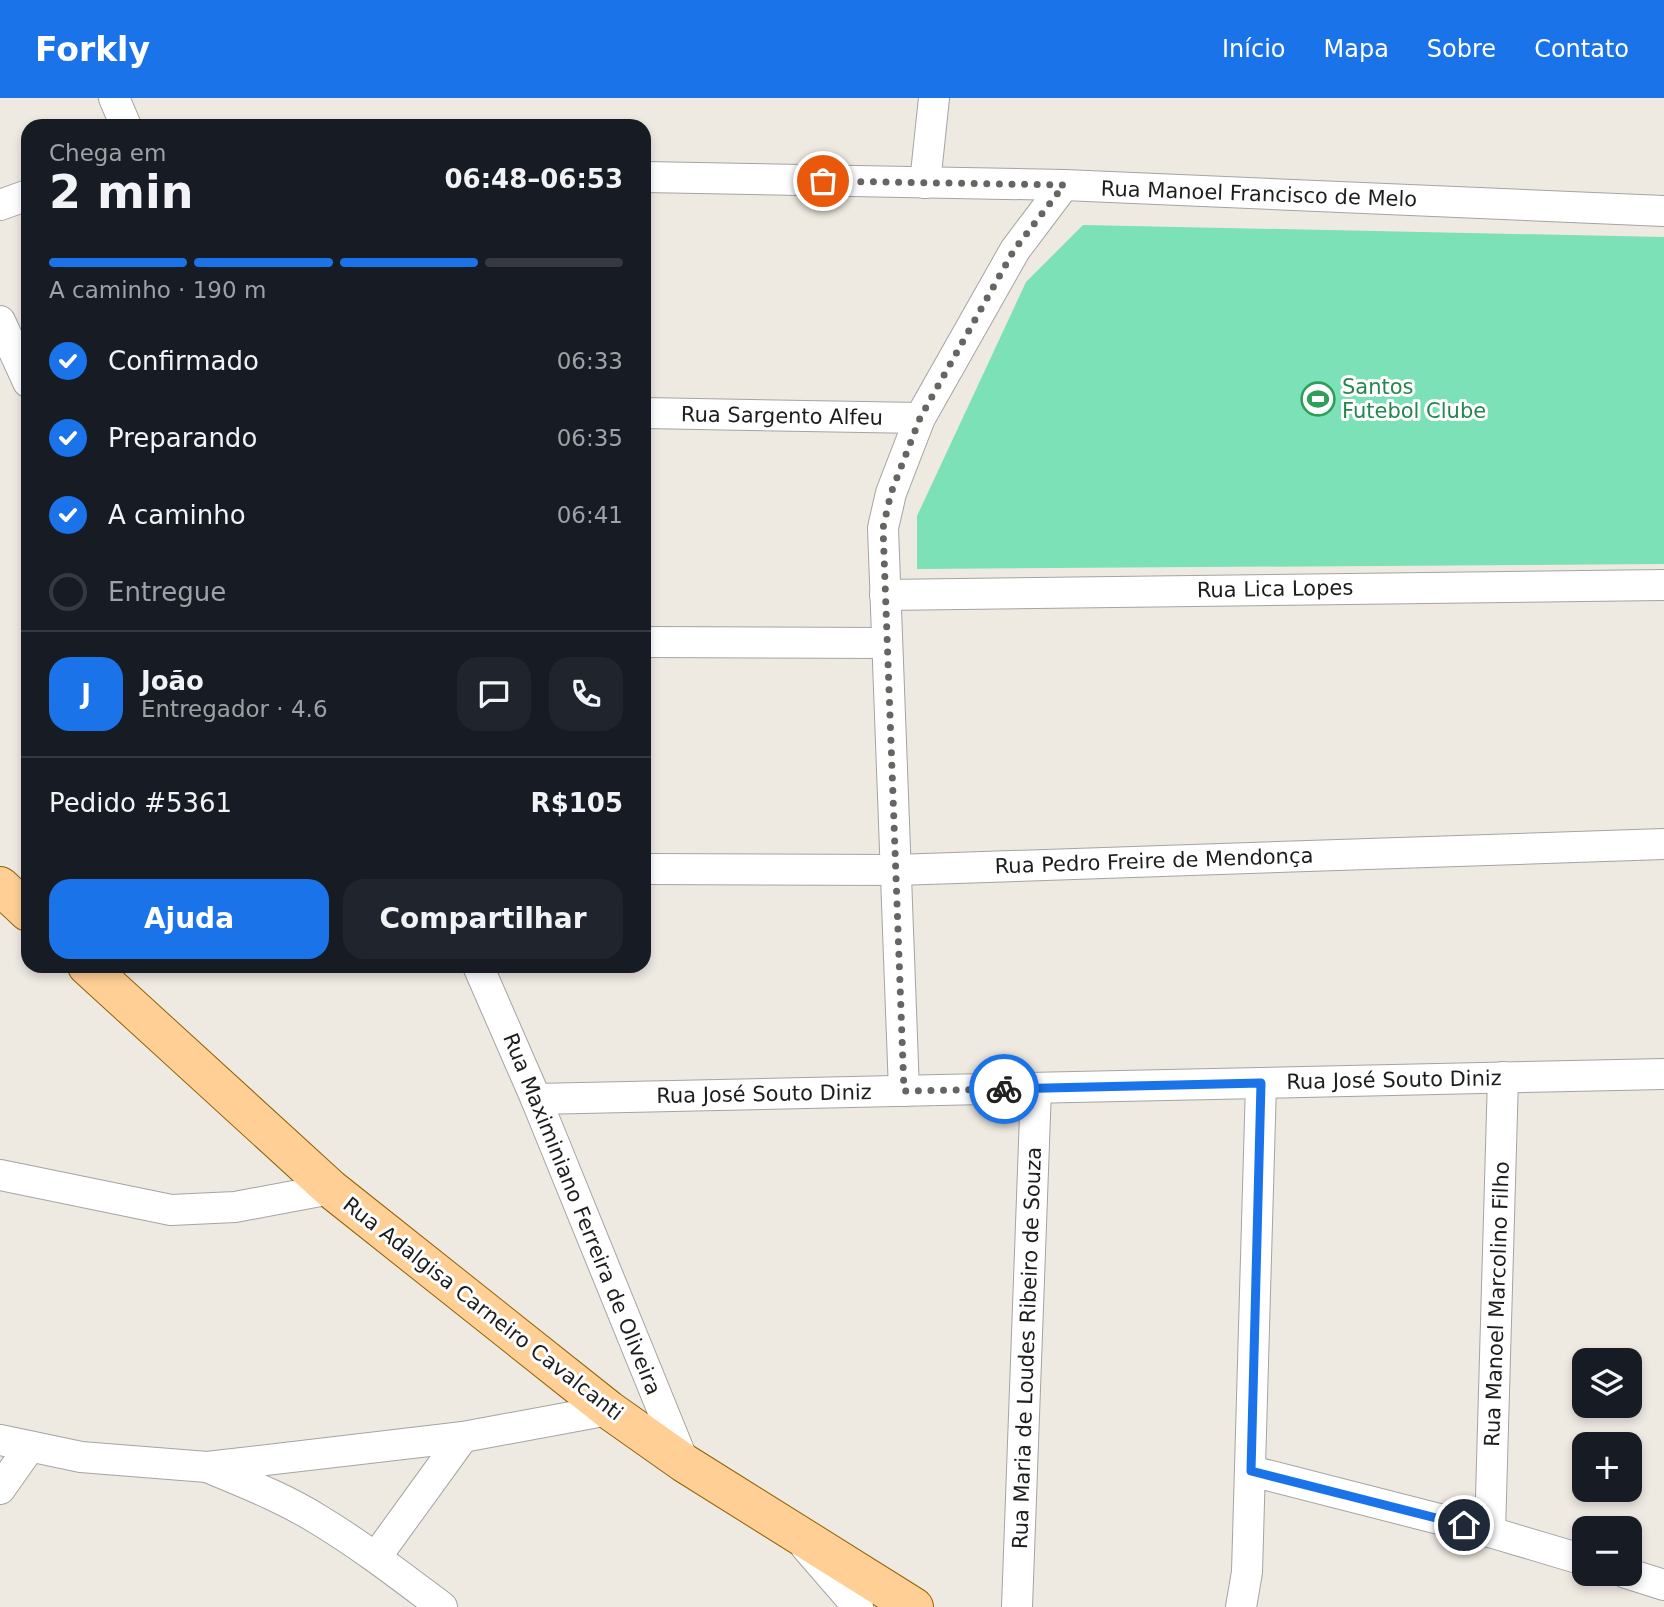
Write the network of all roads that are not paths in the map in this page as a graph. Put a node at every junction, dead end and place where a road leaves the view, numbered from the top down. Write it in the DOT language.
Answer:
graph roads {
  1 [pos="114,98"];
  2 [pos="934,98"];
  3 [pos="123,119"];
  4 [pos="651,177"];
  5 [pos="925,183"];
  6 [pos="1064,185"];
  7 [pos="21,198"];
  8 [pos="0,205"];
  9 [pos="1664,212"];
  10 [pos="0,321"];
  11 [pos="21,367"];
  12 [pos="651,413"];
  13 [pos="920,418"];
  14 [pos="1664,585"];
  15 [pos="885,595"];
  16 [pos="651,642"];
  17 [pos="886,643"];
  18 [pos="1664,844"];
  19 [pos="651,869"];
  20 [pos="896,870"];
  21 [pos="95,973"];
  22 [pos="481,973"];
  23 [pos="1664,1073"];
  24 [pos="1503,1077"];
  25 [pos="1261,1083"];
  26 [pos="1037,1088"];
  27 [pos="904,1091"];
  28 [pos="536,1099"];
  29 [pos="0,1175"];
  30 [pos="331,1189"];
  31 [pos="609,1410"];
  32 [pos="463,1437"];
  33 [pos="0,1440"];
  34 [pos="29,1448"];
  35 [pos="684,1463"];
  36 [pos="207,1467"];
  37 [pos="1251,1471"];
  38 [pos="0,1489"];
  39 [pos="1490,1532"];
  40 [pos="795,1533"];
  41 [pos="1572,1556"];
  42 [pos="376,1557"];
  43 [pos="1642,1578"];
  44 [pos="1664,1585"];
  45 [pos="442,1607"];
  46 [pos="858,1607"];
  47 [pos="914,1607"];
  48 [pos="1017,1607"];
  49 [pos="1241,1607"];
  1 -- 3 [label="street"];
  2 -- 5 [label="street"];
  4 -- 5 [label="street, Rua Manoel Francisco de Melo"];
  5 -- 6 [label="street, Rua Manoel Francisco de Melo"];
  6 -- 9 [label="street, Rua Manoel Francisco de Melo"];
  6 -- 13 [label="street"];
  7 -- 8 [label="street"];
  10 -- 11 [label="street"];
  12 -- 13 [label="street, Rua Sargento Alfeu"];
  13 -- 15 [label="street"];
  14 -- 15 [label="street, Rua Lica Lopes"];
  15 -- 17 [label="street"];
  16 -- 17 [label="street"];
  17 -- 20 [label="street"];
  18 -- 20 [label="street, Rua Pedro Freire de Mendonça"];
  19 -- 20 [label="street, Rua Pedro Freire de Mendonça"];
  20 -- 27 [label="street"];
  21 -- 30 [label="main road, Rua Adalgisa Carneiro Cavalcanti"];
  22 -- 28 [label="street, Rua Maximiniano Ferreira de Oliveira"];
  23 -- 24 [label="street, Rua José Souto Diniz"];
  24 -- 25 [label="street, Rua José Souto Diniz"];
  24 -- 39 [label="street, Rua Manoel Marcolino Filho"];
  25 -- 26 [label="street, Rua José Souto Diniz"];
  25 -- 37 [label="street"];
  26 -- 27 [label="street, Rua José Souto Diniz"];
  26 -- 48 [label="street, Rua Maria de Loudes Ribeiro de Souza"];
  27 -- 28 [label="street, Rua José Souto Diniz"];
  28 -- 35 [label="street, Rua Maximiniano Ferreira de Oliveira"];
  29 -- 30 [label="street"];
  30 -- 31 [label="main road, Rua Adalgisa Carneiro Cavalcanti"];
  31 -- 32 [label="street"];
  31 -- 35 [label="main road, Rua Adalgisa Carneiro Cavalcanti"];
  32 -- 36 [label="street"];
  32 -- 42 [label="street"];
  33 -- 34 [label="street"];
  34 -- 36 [label="street"];
  34 -- 38 [label="street"];
  35 -- 40 [label="main road, Rua Adalgisa Carneiro Cavalcanti"];
  36 -- 42 [label="street"];
  37 -- 39 [label="street"];
  37 -- 49 [label="street"];
  39 -- 41 [label="street"];
  40 -- 46 [label="street"];
  40 -- 47 [label="main road, Rua Adalgisa Carneiro Cavalcanti"];
  42 -- 45 [label="street"];
  43 -- 44 [label="street"];
}
